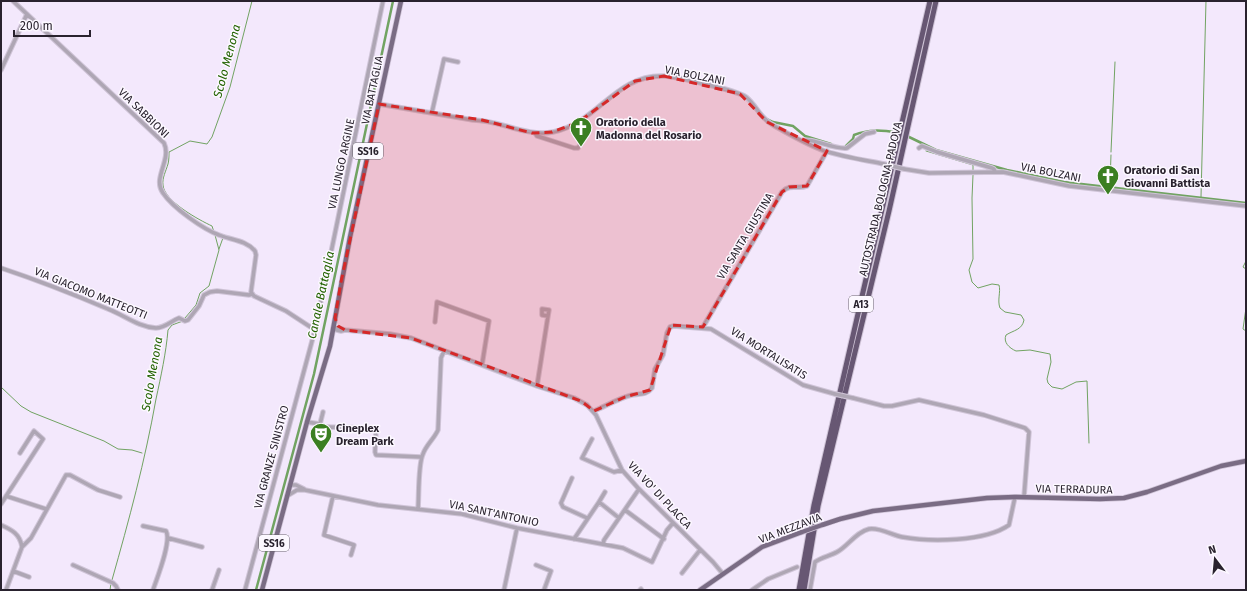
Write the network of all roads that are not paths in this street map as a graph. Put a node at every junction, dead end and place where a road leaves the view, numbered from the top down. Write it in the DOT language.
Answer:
graph roads {
  1 [pos="13,1"];
  2 [pos="383,1"];
  3 [pos="400,1"];
  4 [pos="929,1"];
  5 [pos="936,1"];
  6 [pos="27,14"];
  7 [pos="458,62"];
  8 [pos="1,70"];
  9 [pos="379,104"];
  10 [pos="432,112"];
  11 [pos="874,132"];
  12 [pos="535,133"];
  13 [pos="803,141"];
  14 [pos="582,142"];
  15 [pos="919,148"];
  16 [pos="827,152"];
  17 [pos="995,172"];
  18 [pos="1246,206"];
  19 [pos="1,268"];
  20 [pos="252,294"];
  21 [pos="548,316"];
  22 [pos="335,318"];
  23 [pos="435,322"];
  24 [pos="703,327"];
  25 [pos="333,329"];
  26 [pos="315,330"];
  27 [pos="343,330"];
  28 [pos="331,337"];
  29 [pos="444,351"];
  30 [pos="482,365"];
  31 [pos="537,386"];
  32 [pos="323,412"];
  33 [pos="595,413"];
  34 [pos="307,422"];
  35 [pos="323,431"];
  36 [pos="592,439"];
  37 [pos="20,453"];
  38 [pos="422,457"];
  39 [pos="1246,461"];
  40 [pos="294,469"];
  41 [pos="622,470"];
  42 [pos="572,478"];
  43 [pos="290,485"];
  44 [pos="296,485"];
  45 [pos="639,489"];
  46 [pos="297,490"];
  47 [pos="305,490"];
  48 [pos="605,492"];
  49 [pos="6,496"];
  50 [pos="287,496"];
  51 [pos="333,496"];
  52 [pos="120,497"];
  53 [pos="1015,497"];
  54 [pos="1024,497"];
  55 [pos="598,502"];
  56 [pos="1,504"];
  57 [pos="418,508"];
  58 [pos="896,508"];
  59 [pos="46,509"];
  60 [pos="625,510"];
  61 [pos="587,518"];
  62 [pos="619,518"];
  63 [pos="672,523"];
  64 [pos="1,525"];
  65 [pos="144,526"];
  66 [pos="517,528"];
  67 [pos="168,538"];
  68 [pos="574,539"];
  69 [pos="664,539"];
  70 [pos="603,544"];
  71 [pos="22,547"];
  72 [pos="202,547"];
  73 [pos="700,550"];
  74 [pos="352,555"];
  75 [pos="73,565"];
  76 [pos="536,565"];
  77 [pos="797,567"];
  78 [pos="219,570"];
  79 [pos="13,571"];
  80 [pos="682,574"];
  81 [pos="723,574"];
  82 [pos="29,577"];
  83 [pos="6,590"];
  84 [pos="118,590"];
  85 [pos="152,590"];
  86 [pos="212,590"];
  87 [pos="245,590"];
  88 [pos="262,590"];
  89 [pos="504,590"];
  90 [pos="544,590"];
  91 [pos="700,590"];
  92 [pos="752,590"];
  93 [pos="799,590"];
  94 [pos="804,590"];
  95 [pos="810,590"];
  1 -- 6 [label="street, VIA SABBIONI"];
  2 -- 26 [label="street, VIA LUNGO ARGINE"];
  3 -- 9 [label="main road, VIA BATTAGLIA / SS16"];
  4 -- 93 [label="highway, AUTOSTRADA BOLOGNA-PADOVA / A13"];
  5 -- 94 [label="highway, AUTOSTRADA BOLOGNA-PADOVA / A13"];
  6 -- 8 [label="street"];
  6 -- 20 [label="street, VIA SABBIONI"];
  7 -- 10 [label="street"];
  9 -- 10 [label="street, VIA BOLZANI"];
  9 -- 22 [label="main road, VIA BATTAGLIA / SS16"];
  10 -- 12 [label="street, VIA BOLZANI"];
  11 -- 13 [label="street, VIA BOLZANI"];
  12 -- 13 [label="street, VIA BOLZANI"];
  12 -- 14 [label="street, VIA BOLZANI"];
  13 -- 16 [label="street, VIA BOLZANI"];
  15 -- 17 [label="street, VIA BOLZANI"];
  16 -- 17 [label="street, VIA BOLZANI, bridge"];
  16 -- 24 [label="street, VIA SANTA GIUSTINA"];
  17 -- 18 [label="street, VIA BOLZANI"];
  19 -- 20 [label="street, VIA GIACOMO MATTEOTTI"];
  20 -- 26 [label="street"];
  21 -- 31 [label="street"];
  22 -- 25 [label="main road, SS16"];
  22 -- 27 [label="street"];
  23 -- 30 [label="street"];
  24 -- 33 [label="street, VIA MORTALISATIS"];
  24 -- 54 [label="street, VIA MORTALISATIS, bridge"];
  25 -- 27 [label="street"];
  25 -- 28 [label="main road, SS16"];
  26 -- 87 [label="street, VIA GRANZE SINISTRO"];
  27 -- 28 [label="street"];
  27 -- 29 [label="street"];
  28 -- 34 [label="main road, SS16"];
  29 -- 30 [label="street"];
  29 -- 38 [label="street"];
  30 -- 31 [label="street"];
  31 -- 33 [label="street"];
  32 -- 34 [label="street"];
  33 -- 41 [label="street, VIA VO' DI PLACCA"];
  34 -- 40 [label="main road, SS16"];
  35 -- 38 [label="street"];
  36 -- 41 [label="street"];
  37 -- 49 [label="street"];
  38 -- 57 [label="street"];
  39 -- 54 [label="main road, VIA TERRADURA"];
  40 -- 43 [label="main road, SS16"];
  40 -- 44 [label="street"];
  41 -- 45 [label="street, VIA VO' DI PLACCA"];
  42 -- 61 [label="street"];
  43 -- 44 [label="street, VIA SANT'ANTONIO"];
  43 -- 46 [label="street"];
  43 -- 50 [label="main road, SS16"];
  44 -- 47 [label="street, VIA SANT'ANTONIO"];
  45 -- 60 [label="street"];
  45 -- 63 [label="street, VIA VO' DI PLACCA"];
  46 -- 47 [label="street, VIA SANT'ANTONIO"];
  46 -- 50 [label="street"];
  47 -- 51 [label="street, VIA SANT'ANTONIO"];
  48 -- 55 [label="street"];
  49 -- 56 [label="street"];
  49 -- 59 [label="street"];
  50 -- 88 [label="main road, SS16"];
  51 -- 57 [label="street, VIA SANT'ANTONIO"];
  51 -- 74 [label="street"];
  52 -- 59 [label="street"];
  53 -- 54 [label="main road, VIA TERRADURA"];
  53 -- 58 [label="main road, VIA TERRADURA"];
  53 -- 95 [label="street"];
  55 -- 61 [label="street"];
  55 -- 62 [label="street"];
  57 -- 66 [label="street, VIA SANT'ANTONIO"];
  58 -- 81 [label="main road, VIA MEZZAVIA, bridge"];
  59 -- 71 [label="street"];
  60 -- 62 [label="street"];
  60 -- 69 [label="street"];
  61 -- 68 [label="street"];
  62 -- 70 [label="street"];
  63 -- 69 [label="street"];
  63 -- 73 [label="street, VIA VO' DI PLACCA"];
  64 -- 71 [label="street"];
  65 -- 67 [label="street"];
  66 -- 68 [label="street, VIA SANT'ANTONIO"];
  66 -- 89 [label="street"];
  67 -- 72 [label="street"];
  67 -- 85 [label="street"];
  68 -- 70 [label="street, VIA SANT'ANTONIO"];
  69 -- 70 [label="street, VIA SANT'ANTONIO"];
  71 -- 79 [label="street"];
  73 -- 80 [label="street"];
  73 -- 81 [label="street, VIA VO' DI PLACCA"];
  75 -- 84 [label="street"];
  76 -- 90 [label="street"];
  77 -- 92 [label="street"];
  78 -- 86 [label="street"];
  79 -- 82 [label="street"];
  79 -- 83 [label="street"];
  81 -- 91 [label="main road, VIA MEZZAVIA"];
}
